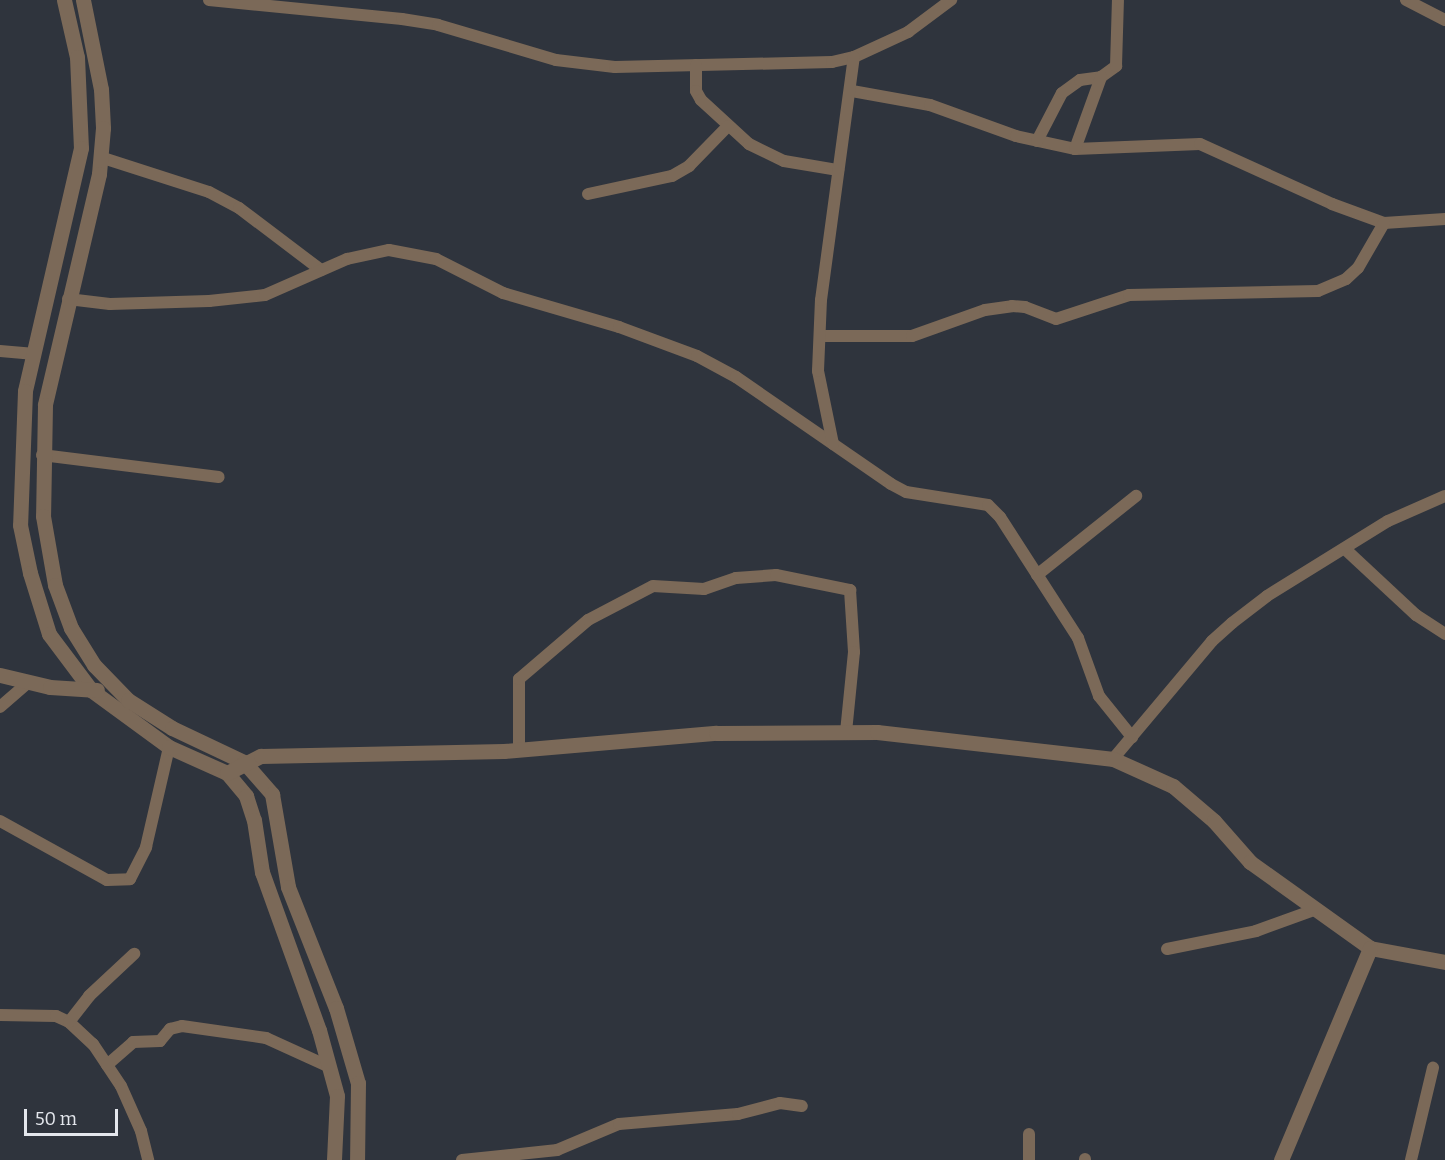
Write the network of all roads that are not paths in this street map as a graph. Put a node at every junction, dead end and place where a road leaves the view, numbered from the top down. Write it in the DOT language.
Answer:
graph roads {
  1 [pos="64,0"];
  2 [pos="83,0"];
  3 [pos="208,0"];
  4 [pos="951,0"];
  5 [pos="1118,0"];
  6 [pos="1406,0"];
  7 [pos="292,4"];
  8 [pos="1445,20"];
  9 [pos="854,57"];
  10 [pos="696,65"];
  11 [pos="1101,77"];
  12 [pos="852,91"];
  13 [pos="729,126"];
  14 [pos="1037,141"];
  15 [pos="1075,149"];
  16 [pos="100,157"];
  17 [pos="838,170"];
  18 [pos="588,194"];
  19 [pos="1445,219"];
  20 [pos="1384,223"];
  21 [pos="321,270"];
  22 [pos="68,299"];
  23 [pos="820,336"];
  24 [pos="0,351"];
  25 [pos="32,354"];
  26 [pos="833,444"];
  27 [pos="42,455"];
  28 [pos="219,477"];
  29 [pos="1136,496"];
  30 [pos="1445,496"];
  31 [pos="1345,549"];
  32 [pos="1037,575"];
  33 [pos="1445,634"];
  34 [pos="0,675"];
  35 [pos="28,683"];
  36 [pos="116,688"];
  37 [pos="91,690"];
  38 [pos="0,707"];
  39 [pos="846,732"];
  40 [pos="1132,736"];
  41 [pos="169,747"];
  42 [pos="519,749"];
  43 [pos="1113,759"];
  44 [pos="244,762"];
  45 [pos="227,773"];
  46 [pos="0,820"];
  47 [pos="1314,910"];
  48 [pos="1370,948"];
  49 [pos="1167,949"];
  50 [pos="134,954"];
  51 [pos="1445,962"];
  52 [pos="0,1015"];
  53 [pos="69,1022"];
  54 [pos="107,1065"];
  55 [pos="330,1067"];
  56 [pos="1433,1068"];
  57 [pos="802,1106"];
  58 [pos="1029,1134"];
  59 [pos="148,1160"];
  60 [pos="334,1160"];
  61 [pos="357,1160"];
  62 [pos="462,1160"];
  63 [pos="1029,1160"];
  64 [pos="1281,1160"];
  65 [pos="1411,1160"];
  1 -- 25 [label="street"];
  2 -- 16 [label="street"];
  3 -- 7 [label="street"];
  4 -- 9 [label="street"];
  5 -- 11 [label="street"];
  6 -- 8 [label="street"];
  7 -- 10 [label="street"];
  9 -- 10 [label="street"];
  9 -- 12 [label="street"];
  10 -- 13 [label="street"];
  11 -- 14 [label="street"];
  11 -- 15 [label="street"];
  12 -- 14 [label="street"];
  12 -- 17 [label="street"];
  13 -- 17 [label="street"];
  13 -- 18 [label="street"];
  14 -- 15 [label="street"];
  15 -- 20 [label="street"];
  16 -- 21 [label="street"];
  16 -- 22 [label="street"];
  17 -- 23 [label="street"];
  19 -- 20 [label="street"];
  20 -- 23 [label="street"];
  21 -- 22 [label="street"];
  21 -- 26 [label="street"];
  22 -- 27 [label="street"];
  23 -- 26 [label="street"];
  24 -- 25 [label="street"];
  25 -- 37 [label="street"];
  26 -- 32 [label="street"];
  27 -- 28 [label="street"];
  27 -- 36 [label="street"];
  29 -- 32 [label="street"];
  30 -- 31 [label="street"];
  31 -- 33 [label="street"];
  31 -- 40 [label="street"];
  32 -- 40 [label="street"];
  34 -- 35 [label="street"];
  35 -- 37 [label="street"];
  35 -- 38 [label="street"];
  36 -- 37 [label="street"];
  36 -- 44 [label="street"];
  37 -- 41 [label="street"];
  39 -- 42 [label="street"];
  39 -- 42 [label="street"];
  39 -- 43 [label="street"];
  40 -- 43 [label="street"];
  41 -- 45 [label="street"];
  41 -- 46 [label="street"];
  42 -- 44 [label="street"];
  43 -- 47 [label="street"];
  44 -- 45 [label="street"];
  44 -- 61 [label="street"];
  45 -- 55 [label="street"];
  47 -- 48 [label="street"];
  47 -- 49 [label="street"];
  48 -- 51 [label="street"];
  48 -- 64 [label="street"];
  50 -- 53 [label="street"];
  52 -- 53 [label="street"];
  53 -- 54 [label="street"];
  54 -- 55 [label="street"];
  54 -- 59 [label="street"];
  55 -- 60 [label="street"];
  56 -- 65 [label="street"];
  57 -- 62 [label="street"];
  58 -- 63 [label="street"];
}
